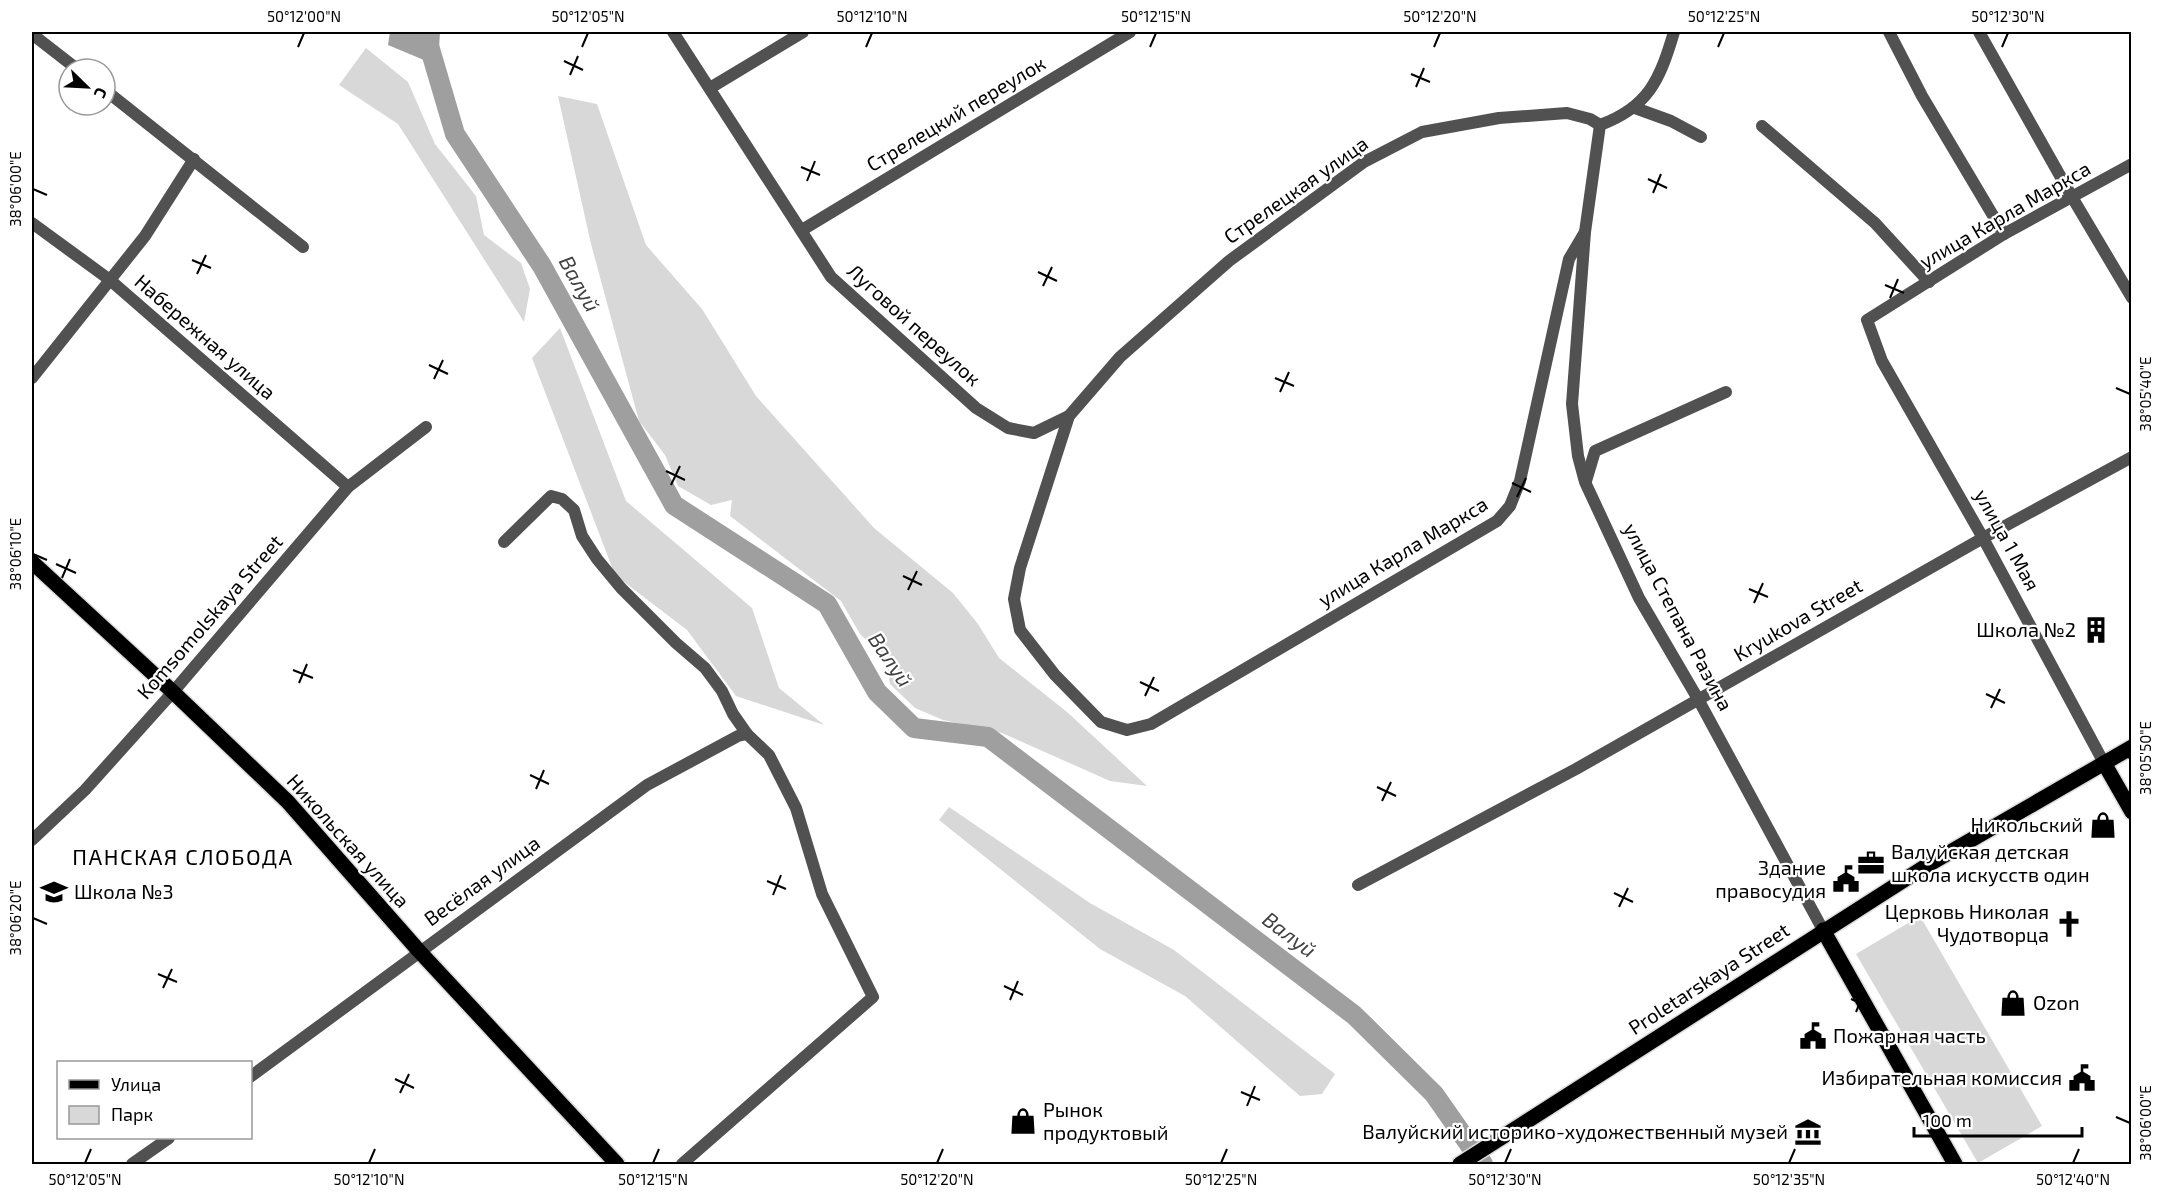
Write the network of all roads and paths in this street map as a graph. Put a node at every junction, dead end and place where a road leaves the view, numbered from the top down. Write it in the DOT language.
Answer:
graph roads {
  1 [pos="673,32"];
  2 [pos="803,32"];
  3 [pos="1130,32"];
  4 [pos="1674,32"];
  5 [pos="1888,32"];
  6 [pos="1979,32"];
  7 [pos="32,34"];
  8 [pos="62,57"];
  9 [pos="710,88"];
  10 [pos="117,99"];
  11 [pos="1635,108"];
  12 [pos="1600,124"];
  13 [pos="1762,126"];
  14 [pos="1701,138"];
  15 [pos="194,159"];
  16 [pos="2132,164"];
  17 [pos="2072,197"];
  18 [pos="32,223"];
  19 [pos="802,230"];
  20 [pos="1585,231"];
  21 [pos="2004,234"];
  22 [pos="303,247"];
  23 [pos="110,280"];
  24 [pos="1929,282"];
  25 [pos="2132,298"];
  26 [pos="1867,320"];
  27 [pos="32,378"];
  28 [pos="1725,392"];
  29 [pos="1069,416"];
  30 [pos="426,427"];
  31 [pos="2132,457"];
  32 [pos="1585,482"];
  33 [pos="348,487"];
  34 [pos="1983,538"];
  35 [pos="504,542"];
  36 [pos="32,562"];
  37 [pos="173,692"];
  38 [pos="1698,699"];
  39 [pos="747,734"];
  40 [pos="2132,747"];
  41 [pos="2104,763"];
  42 [pos="2132,812"];
  43 [pos="32,840"];
  44 [pos="1358,885"];
  45 [pos="1823,930"];
  46 [pos="419,951"];
  47 [pos="252,1076"];
  48 [pos="166,1139"];
  49 [pos="132,1164"];
  50 [pos="617,1164"];
  51 [pos="682,1164"];
  52 [pos="1460,1164"];
  53 [pos="1955,1164"];
  1 -- 9 [label="street, Луговой переулок"];
  2 -- 9 [label="street"];
  3 -- 19 [label="street, Стрелецкий переулок"];
  4 -- 11 [label="street"];
  5 -- 21 [label="street"];
  6 -- 17 [label="street"];
  7 -- 8 [label="street"];
  9 -- 19 [label="street, Луговой переулок"];
  10 -- 15 [label="street"];
  11 -- 12 [label="street"];
  11 -- 14 [label="street"];
  12 -- 20 [label="street, улица Степана Разина"];
  12 -- 29 [label="street, Стрелецкая улица"];
  13 -- 24 [label="street"];
  15 -- 22 [label="street"];
  15 -- 23 [label="street"];
  16 -- 17 [label="street, улица Карла Маркса"];
  17 -- 21 [label="street, улица Карла Маркса"];
  17 -- 25 [label="street"];
  18 -- 23 [label="street, Набережная улица"];
  19 -- 29 [label="street, Луговой переулок"];
  20 -- 29 [label="street, улица Карла Маркса"];
  20 -- 32 [label="street, улица Степана Разина"];
  21 -- 24 [label="street, улица Карла Маркса"];
  23 -- 27 [label="street"];
  23 -- 33 [label="street, Набережная улица"];
  24 -- 26 [label="street, улица Карла Маркса"];
  26 -- 34 [label="street, улица 1 Мая"];
  28 -- 32 [label="street"];
  30 -- 33 [label="street, Komsomolskaya Street"];
  31 -- 34 [label="street, Kryukova Street"];
  32 -- 38 [label="street, улица Степана Разина"];
  33 -- 37 [label="street, Komsomolskaya Street"];
  34 -- 38 [label="street, Kryukova Street"];
  34 -- 41 [label="street, улица 1 Мая"];
  35 -- 39 [label="street"];
  36 -- 37 [label="main road, Никольская улица"];
  37 -- 43 [label="street, Komsomolskaya Street"];
  37 -- 46 [label="main road, Никольская улица"];
  38 -- 44 [label="street, Kryukova Street"];
  38 -- 45 [label="street, улица Степана Разина"];
  39 -- 46 [label="street, Весёлая улица"];
  39 -- 51 [label="street"];
  40 -- 41 [label="main road, Proletarskaya Street"];
  41 -- 42 [label="main road, улица 1 Мая"];
  41 -- 45 [label="main road, Proletarskaya Street"];
  45 -- 52 [label="main road, Proletarskaya Street"];
  45 -- 53 [label="main road, улица Степана Разина"];
  46 -- 47 [label="street, Весёлая улица"];
  46 -- 50 [label="main road, Никольская улица"];
  48 -- 49 [label="street"];
}
